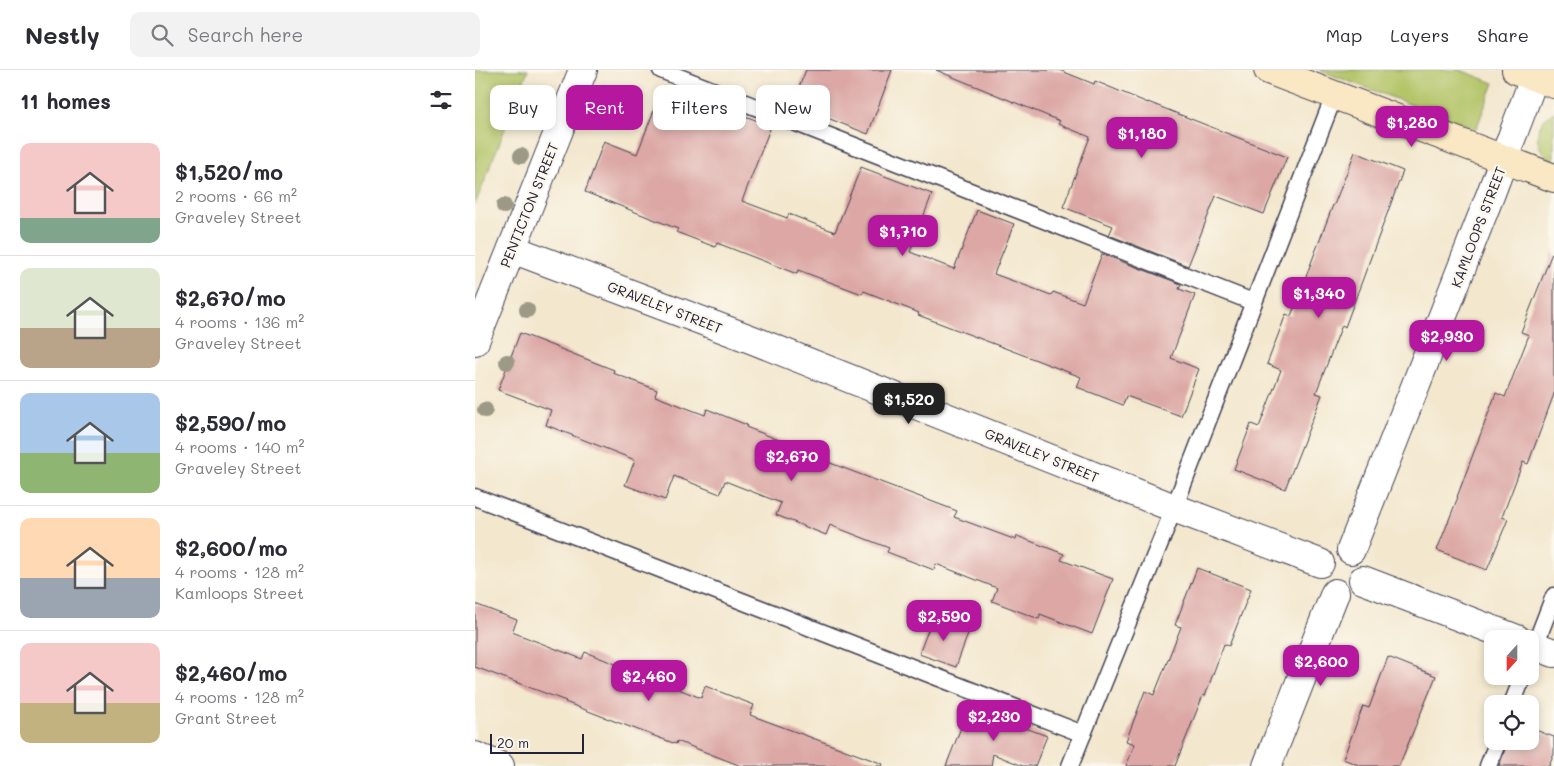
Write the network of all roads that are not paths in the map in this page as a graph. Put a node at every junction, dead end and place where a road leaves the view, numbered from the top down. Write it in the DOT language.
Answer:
graph roads {
  1 [pos="583,70"];
  2 [pos="661,70"];
  3 [pos="1268,70"];
  4 [pos="1535,75"];
  5 [pos="1334,96"];
  6 [pos="1504,159"];
  7 [pos="1554,178"];
  8 [pos="512,249"];
  9 [pos="1253,302"];
  10 [pos="475,341"];
  11 [pos="475,497"];
  12 [pos="1174,508"];
  13 [pos="1351,550"];
  14 [pos="1320,563"];
  15 [pos="1363,580"];
  16 [pos="1335,593"];
  17 [pos="1554,596"];
  18 [pos="1488,630"];
  19 [pos="1539,633"];
  20 [pos="1083,734"];
  21 [pos="1494,750"];
  22 [pos="475,756"];
  23 [pos="501,766"];
  24 [pos="1070,766"];
  25 [pos="1267,766"];
  26 [pos="1488,766"];
  1 -- 8 [label="street, PENTICTON STREET"];
  2 -- 9 [label="lane"];
  3 -- 5 [label="main road"];
  4 -- 6 [label="street, KAMLOOPS STREET"];
  5 -- 6 [label="main road"];
  5 -- 9 [label="lane"];
  6 -- 7 [label="main road"];
  6 -- 13 [label="street, KAMLOOPS STREET"];
  8 -- 10 [label="street, PENTICTON STREET"];
  8 -- 12 [label="street, GRAVELEY STREET"];
  9 -- 12 [label="lane"];
  11 -- 20 [label="lane"];
  12 -- 14 [label="street, GRAVELEY STREET"];
  12 -- 20 [label="lane"];
  13 -- 14 [label="street"];
  13 -- 15 [label="street"];
  14 -- 16 [label="street"];
  15 -- 16 [label="street"];
  15 -- 18 [label="street"];
  16 -- 25 [label="street"];
  17 -- 19 [label="lane"];
  20 -- 24 [label="lane"];
  21 -- 26 [label="lane"];
  22 -- 23 [label="street"];
}
